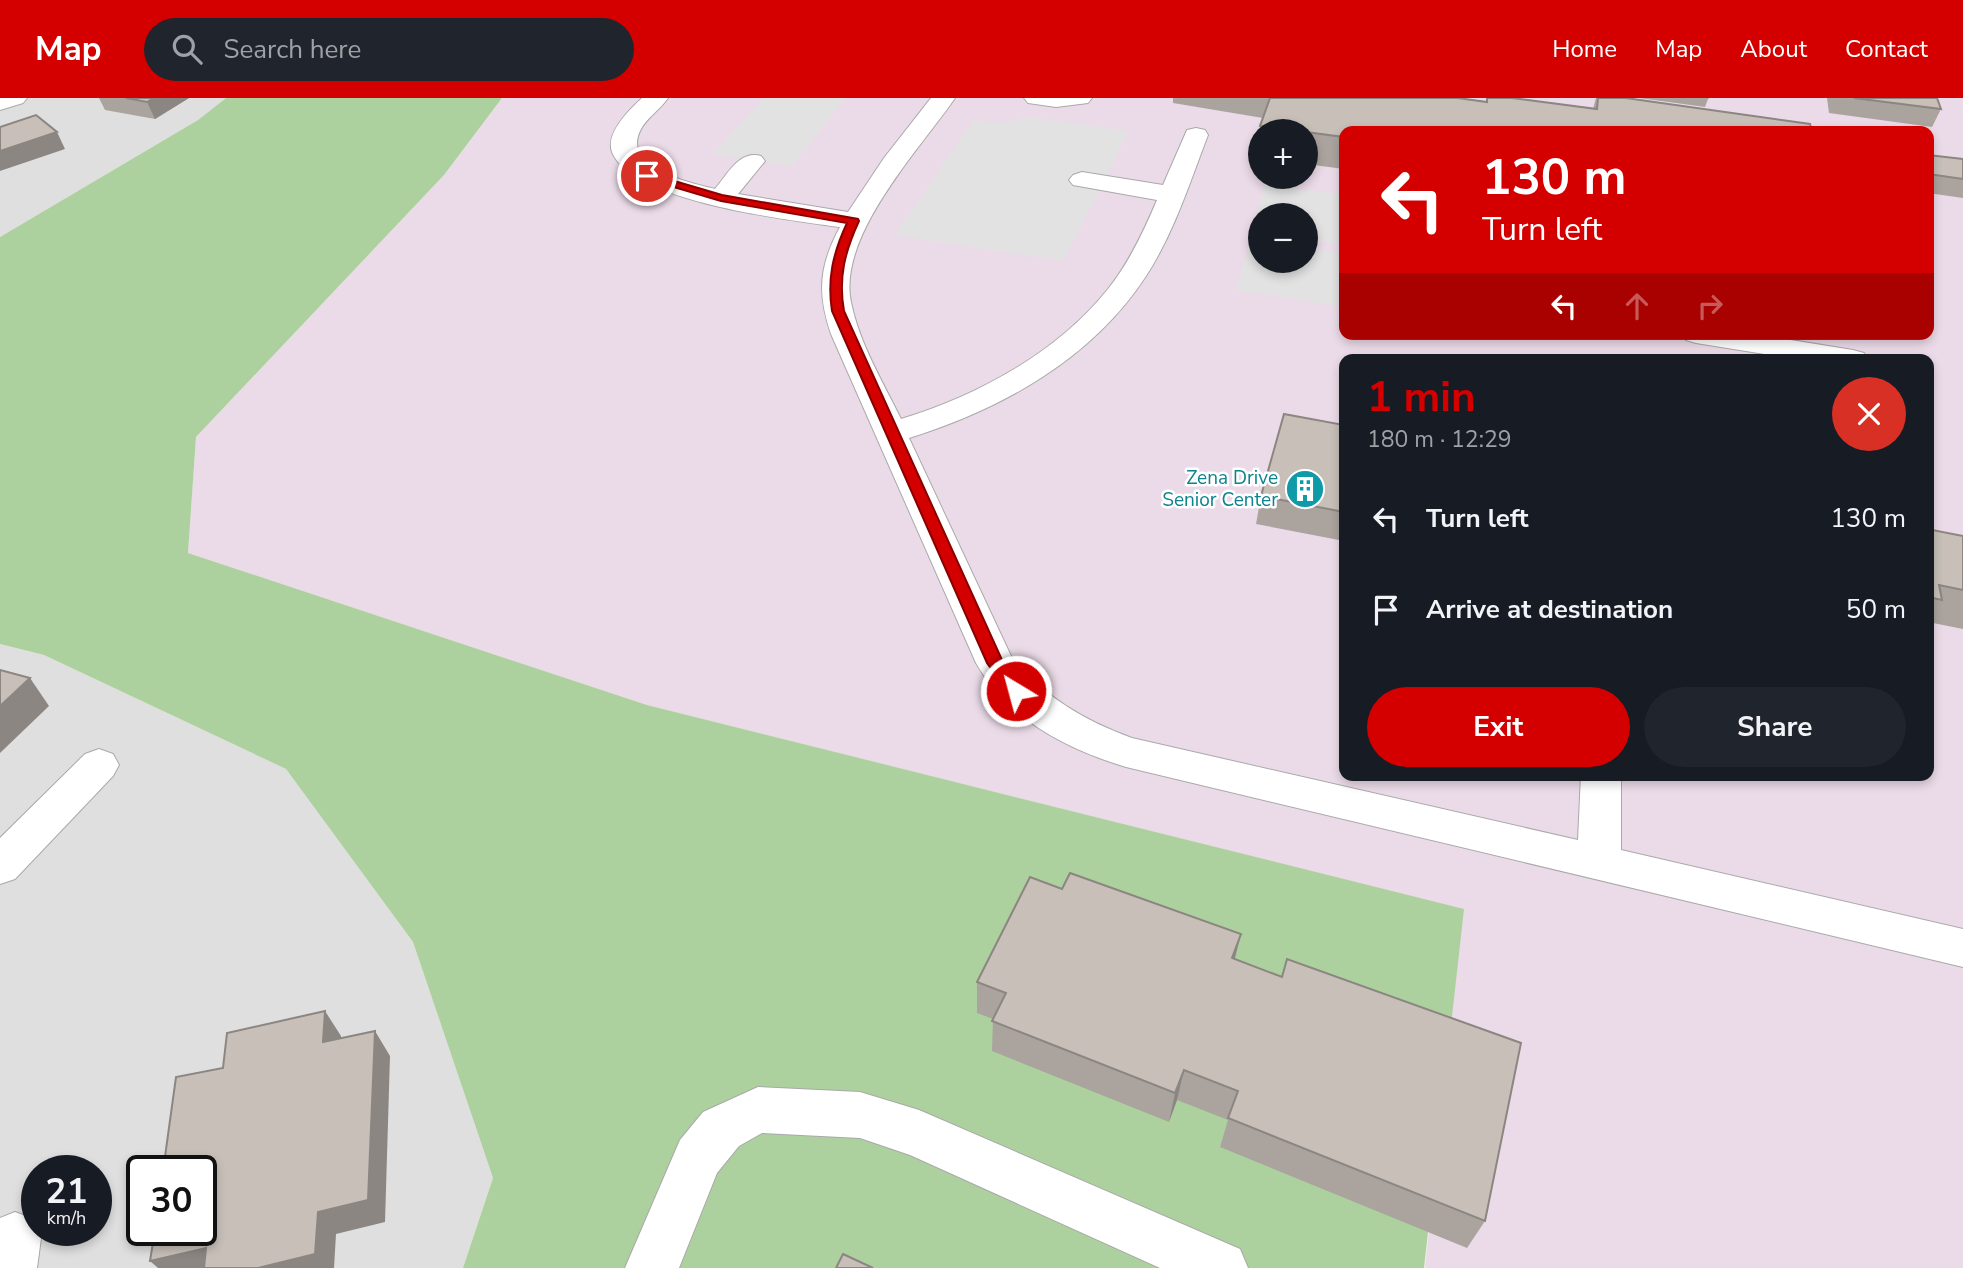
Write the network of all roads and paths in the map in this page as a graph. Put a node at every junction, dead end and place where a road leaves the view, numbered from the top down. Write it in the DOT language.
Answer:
graph roads {
  1 [pos="15,98"];
  2 [pos="656,98"];
  3 [pos="943,98"];
  4 [pos="1036,98"];
  5 [pos="1080,98"];
  6 [pos="0,103"];
  7 [pos="1196,135"];
  8 [pos="752,160"];
  9 [pos="1082,180"];
  10 [pos="1171,194"];
  11 [pos="721,198"];
  12 [pos="854,221"];
  13 [pos="1734,340"];
  14 [pos="1822,354"];
  15 [pos="893,432"];
  16 [pos="99,765"];
  17 [pos="1601,781"];
  18 [pos="1599,863"];
  19 [pos="0,866"];
  20 [pos="1963,948"];
  21 [pos="652,1268"];
  22 [pos="1220,1268"];
  1 -- 6 [label="street"];
  2 -- 11 [label="street"];
  3 -- 12 [label="street"];
  4 -- 5 [label="street"];
  7 -- 10 [label="street"];
  8 -- 11 [label="street"];
  9 -- 10 [label="street"];
  10 -- 15 [label="street"];
  11 -- 12 [label="street"];
  12 -- 15 [label="street"];
  13 -- 14 [label="street"];
  15 -- 18 [label="street"];
  16 -- 19 [label="street"];
  17 -- 18 [label="street"];
  18 -- 20 [label="street"];
  21 -- 22 [label="street"];
}
